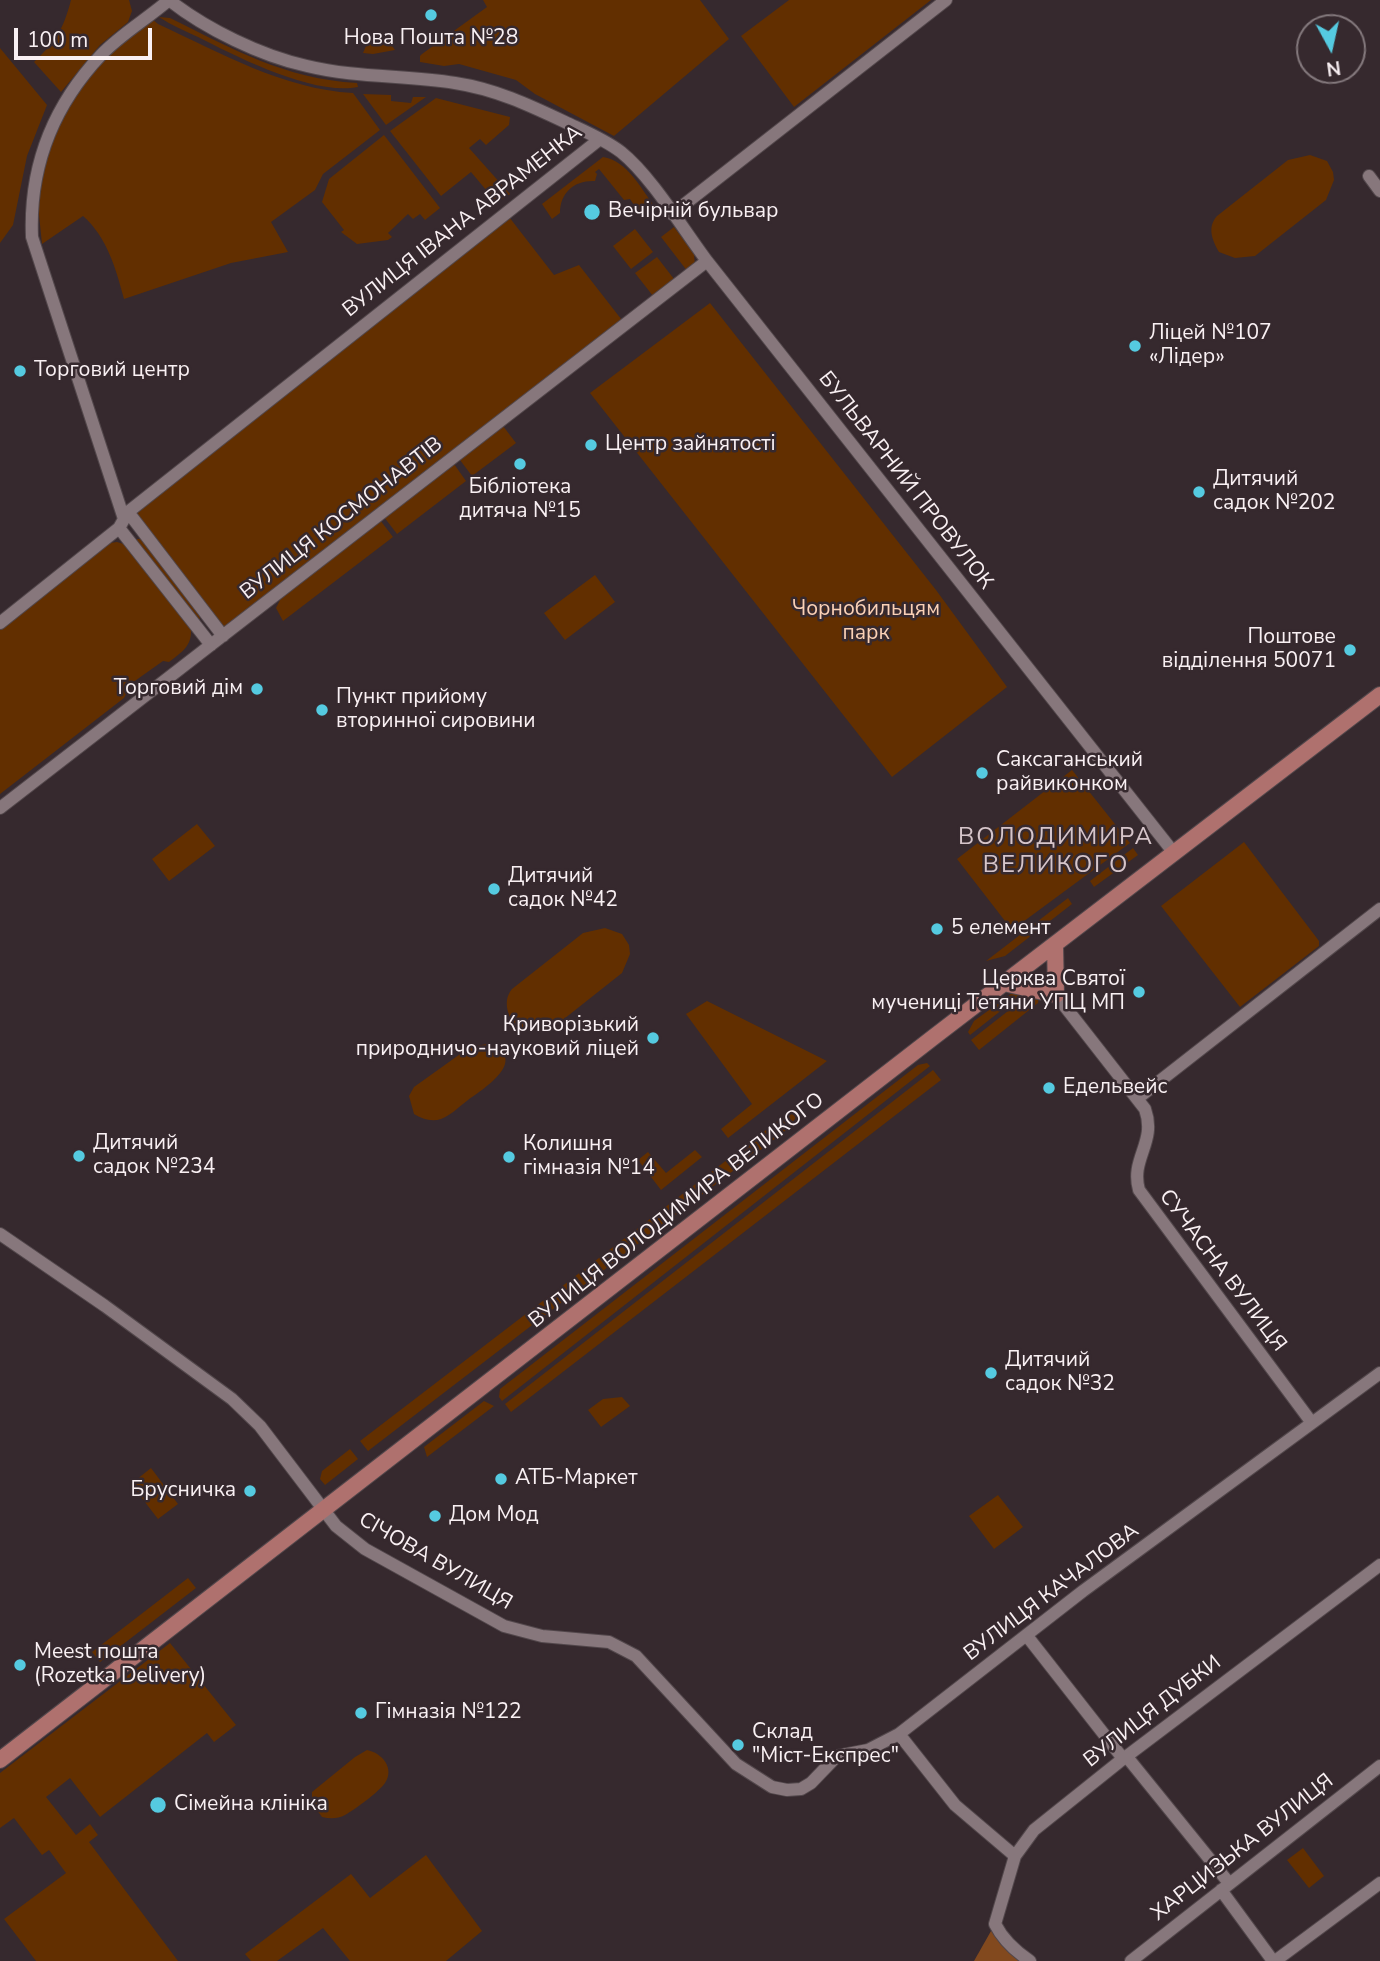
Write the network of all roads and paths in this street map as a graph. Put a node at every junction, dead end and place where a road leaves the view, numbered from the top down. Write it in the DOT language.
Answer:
graph roads {
  1 [pos="946,0"];
  2 [pos="600,139"];
  3 [pos="1369,177"];
  4 [pos="1380,191"];
  5 [pos="672,214"];
  6 [pos="707,261"];
  7 [pos="124,520"];
  8 [pos="0,623"];
  9 [pos="223,636"];
  10 [pos="211,645"];
  11 [pos="1380,695"];
  12 [pos="0,808"];
  13 [pos="1174,853"];
  14 [pos="1376,912"];
  15 [pos="1380,927"];
  16 [pos="1055,944"];
  17 [pos="1004,983"];
  18 [pos="1056,995"];
  19 [pos="1138,1098"];
  20 [pos="0,1234"];
  21 [pos="1380,1373"];
  22 [pos="1312,1423"];
  23 [pos="323,1510"];
  24 [pos="1380,1564"];
  25 [pos="1027,1636"];
  26 [pos="899,1734"];
  27 [pos="1126,1756"];
  28 [pos="0,1760"];
  29 [pos="736,1764"];
  30 [pos="1380,1766"];
  31 [pos="1015,1856"];
  32 [pos="1380,1883"];
  33 [pos="1225,1886"];
  34 [pos="1030,1961"];
  35 [pos="1131,1961"];
  36 [pos="1274,1961"];
  1 -- 5 [label="street"];
  2 -- 5 [label="street, БУЛЬВАРНИЙ ПРОВУЛОК"];
  2 -- 7 [label="street, ВУЛИЦЯ ІВАНА АВРАМЕНКА"];
  2 -- 7 [label="street, ВУЛИЦЯ ІВАНА АВРАМЕНКА"];
  3 -- 4 [label="street"];
  5 -- 6 [label="street, БУЛЬВАРНИЙ ПРОВУЛОК"];
  6 -- 9 [label="street, ВУЛИЦЯ КОСМОНАВТІВ"];
  6 -- 13 [label="street, БУЛЬВАРНИЙ ПРОВУЛОК"];
  7 -- 8 [label="street, ВУЛИЦЯ ІВАНА АВРАМЕНКА"];
  7 -- 9 [label="street"];
  7 -- 10 [label="street"];
  9 -- 10 [label="street, ВУЛИЦЯ КОСМОНАВТІВ"];
  10 -- 12 [label="street, ВУЛИЦЯ КОСМОНАВТІВ"];
  11 -- 13 [label="main road, ВУЛИЦЯ ВОЛОДИМИРА ВЕЛИКОГО"];
  13 -- 16 [label="main road, ВУЛИЦЯ ВОЛОДИМИРА ВЕЛИКОГО"];
  14 -- 15 [label="street"];
  14 -- 19 [label="street"];
  16 -- 17 [label="main road, ВУЛИЦЯ ВОЛОДИМИРА ВЕЛИКОГО"];
  16 -- 18 [label="main road"];
  17 -- 18 [label="main road"];
  17 -- 23 [label="main road, ВУЛИЦЯ ВОЛОДИМИРА ВЕЛИКОГО"];
  18 -- 19 [label="street, СУЧАСНА ВУЛИЦЯ"];
  19 -- 22 [label="street, СУЧАСНА ВУЛИЦЯ"];
  20 -- 23 [label="street, СІЧОВА ВУЛИЦЯ"];
  21 -- 22 [label="street, ВУЛИЦЯ КАЧАЛОВА"];
  22 -- 25 [label="street, ВУЛИЦЯ КАЧАЛОВА"];
  23 -- 28 [label="main road, ВУЛИЦЯ ВОЛОДИМИРА ВЕЛИКОГО"];
  23 -- 29 [label="street, СІЧОВА ВУЛИЦЯ"];
  24 -- 27 [label="street, ВУЛИЦЯ ДУБКИ"];
  25 -- 26 [label="street, ВУЛИЦЯ КАЧАЛОВА"];
  25 -- 27 [label="street"];
  26 -- 29 [label="street, ВУЛИЦЯ КАЧАЛОВА"];
  26 -- 31 [label="street"];
  27 -- 31 [label="street, ВУЛИЦЯ ДУБКИ"];
  27 -- 33 [label="street"];
  30 -- 33 [label="street, ХАРЦИЗЬКА ВУЛИЦЯ"];
  31 -- 34 [label="street, ВУЛИЦЯ ДУБКИ"];
  32 -- 36 [label="street"];
  33 -- 35 [label="street, ХАРЦИЗЬКА ВУЛИЦЯ"];
  33 -- 36 [label="street"];
}
